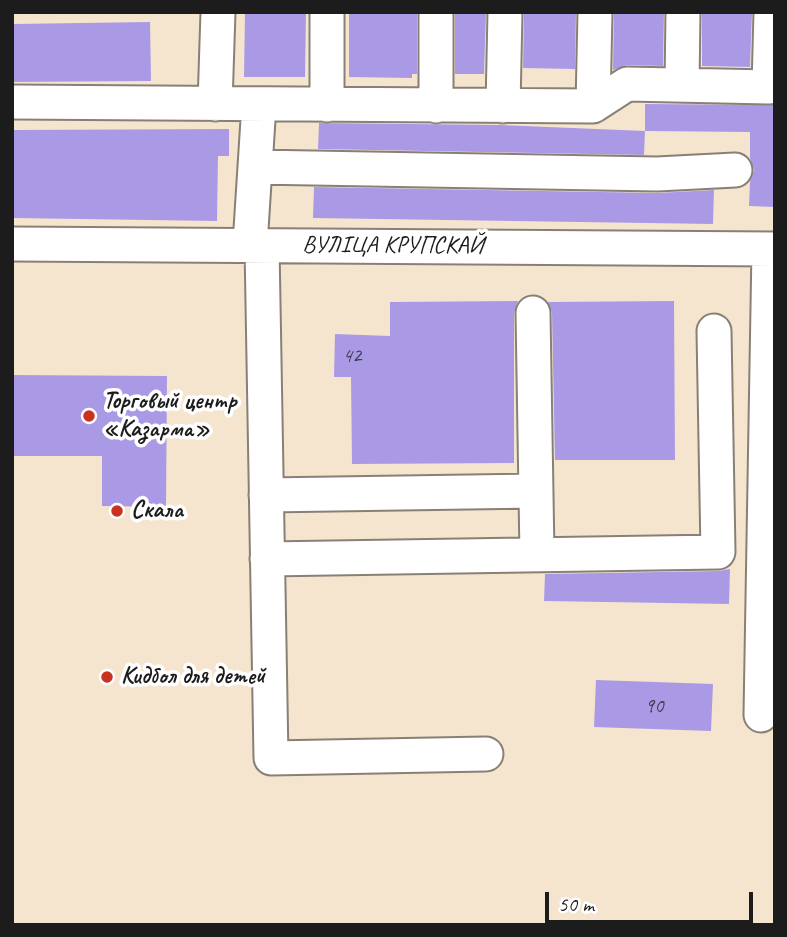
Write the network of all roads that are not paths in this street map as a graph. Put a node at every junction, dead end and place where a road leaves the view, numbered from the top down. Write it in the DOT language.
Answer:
graph roads {
  1 [pos="218,12"];
  2 [pos="327,12"];
  3 [pos="436,12"];
  4 [pos="505,12"];
  5 [pos="595,12"];
  6 [pos="683,12"];
  7 [pos="771,12"];
  8 [pos="772,84"];
  9 [pos="682,85"];
  10 [pos="12,102"];
  11 [pos="215,104"];
  12 [pos="259,104"];
  13 [pos="327,105"];
  14 [pos="436,106"];
  15 [pos="503,106"];
  16 [pos="593,106"];
  17 [pos="255,167"];
  18 [pos="735,170"];
  19 [pos="12,244"];
  20 [pos="256,246"];
  21 [pos="772,249"];
  22 [pos="533,313"];
  23 [pos="714,331"];
  24 [pos="536,491"];
  25 [pos="266,495"];
  26 [pos="537,555"];
  27 [pos="267,559"];
  28 [pos="761,715"];
  29 [pos="486,754"];
  1 -- 11 [label="street"];
  2 -- 13 [label="street"];
  3 -- 14 [label="street"];
  4 -- 15 [label="street"];
  5 -- 16 [label="street"];
  6 -- 9 [label="street"];
  7 -- 8 [label="street"];
  8 -- 9 [label="street"];
  9 -- 16 [label="street"];
  10 -- 11 [label="street"];
  11 -- 12 [label="street"];
  12 -- 13 [label="street"];
  12 -- 17 [label="street"];
  13 -- 14 [label="street"];
  14 -- 15 [label="street"];
  15 -- 16 [label="street"];
  17 -- 18 [label="street"];
  17 -- 20 [label="street"];
  19 -- 20 [label="street, ВУЛІЦА КРУПСКАЙ"];
  20 -- 21 [label="street, ВУЛІЦА КРУПСКАЙ"];
  20 -- 25 [label="street"];
  21 -- 28 [label="street"];
  22 -- 24 [label="street"];
  23 -- 26 [label="street"];
  24 -- 25 [label="street"];
  24 -- 26 [label="street"];
  25 -- 27 [label="street"];
  26 -- 27 [label="street"];
  27 -- 29 [label="street"];
}
